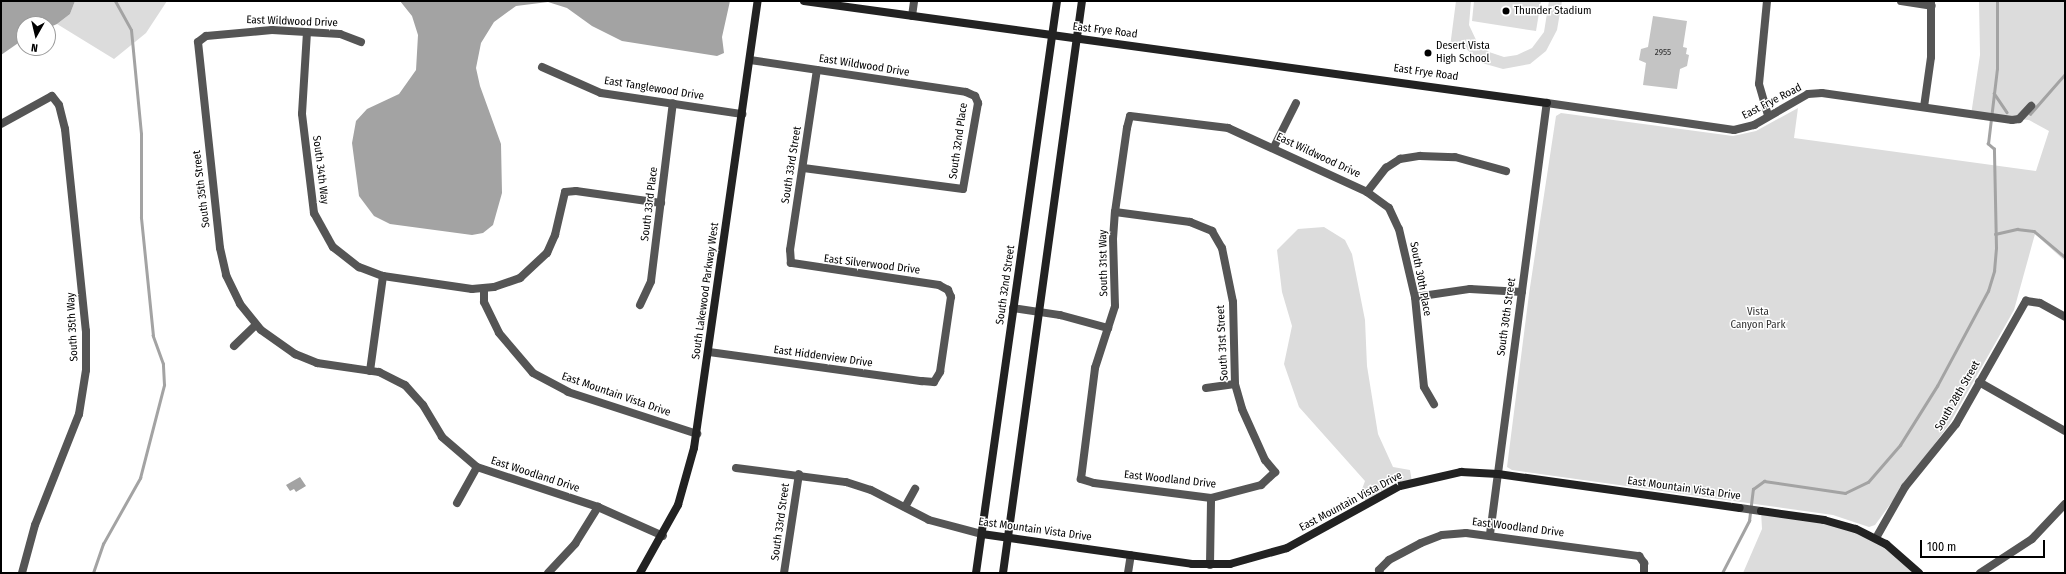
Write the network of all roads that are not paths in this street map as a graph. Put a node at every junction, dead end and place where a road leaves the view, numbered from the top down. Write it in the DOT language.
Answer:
graph roads {
  1 [pos="758,1"];
  2 [pos="804,1"];
  3 [pos="914,1"];
  4 [pos="1057,1"];
  5 [pos="1082,1"];
  6 [pos="1767,1"];
  7 [pos="1901,1"];
  8 [pos="1932,3"];
  9 [pos="912,16"];
  10 [pos="307,32"];
  11 [pos="1052,36"];
  12 [pos="1077,39"];
  13 [pos="198,42"];
  14 [pos="361,42"];
  15 [pos="750,60"];
  16 [pos="542,67"];
  17 [pos="817,70"];
  18 [pos="975,96"];
  19 [pos="1547,102"];
  20 [pos="674,104"];
  21 [pos="1296,104"];
  22 [pos="2031,106"];
  23 [pos="1924,107"];
  24 [pos="742,114"];
  25 [pos="1130,116"];
  26 [pos="1768,116"];
  27 [pos="1,124"];
  28 [pos="1274,147"];
  29 [pos="803,168"];
  30 [pos="1506,171"];
  31 [pos="1367,192"];
  32 [pos="661,203"];
  33 [pos="1116,212"];
  34 [pos="791,263"];
  35 [pos="383,276"];
  36 [pos="484,289"];
  37 [pos="1522,292"];
  38 [pos="1415,297"];
  39 [pos="640,305"];
  40 [pos="1013,308"];
  41 [pos="1039,313"];
  42 [pos="2065,317"];
  43 [pos="256,325"];
  44 [pos="1108,328"];
  45 [pos="234,346"];
  46 [pos="709,352"];
  47 [pos="370,370"];
  48 [pos="934,382"];
  49 [pos="1979,382"];
  50 [pos="1235,384"];
  51 [pos="1206,388"];
  52 [pos="1434,404"];
  53 [pos="2065,431"];
  54 [pos="697,434"];
  55 [pos="477,467"];
  56 [pos="736,468"];
  57 [pos="1275,472"];
  58 [pos="799,474"];
  59 [pos="1498,474"];
  60 [pos="1082,479"];
  61 [pos="915,489"];
  62 [pos="1211,498"];
  63 [pos="457,503"];
  64 [pos="2065,504"];
  65 [pos="598,507"];
  66 [pos="906,507"];
  67 [pos="982,534"];
  68 [pos="1490,534"];
  69 [pos="663,536"];
  70 [pos="1008,538"];
  71 [pos="1876,538"];
  72 [pos="1131,555"];
  73 [pos="1210,565"];
  74 [pos="1380,572"];
  75 [pos="22,573"];
  76 [pos="548,573"];
  77 [pos="640,573"];
  78 [pos="784,573"];
  79 [pos="976,573"];
  80 [pos="1003,573"];
  81 [pos="1128,573"];
  82 [pos="1644,573"];
  83 [pos="1919,573"];
  84 [pos="1980,573"];
  1 -- 15 [label="street, South Lakewood Parkway West"];
  2 -- 9 [label="street, East Frye Road"];
  3 -- 9 [label="street"];
  4 -- 11 [label="street, South 32nd Street"];
  5 -- 12 [label="street"];
  6 -- 26 [label="street"];
  7 -- 8 [label="street"];
  8 -- 23 [label="street"];
  9 -- 11 [label="street, East Frye Road"];
  10 -- 13 [label="street, East Wildwood Drive"];
  10 -- 14 [label="street, East Wildwood Drive"];
  10 -- 35 [label="street, South 34th Way"];
  11 -- 12 [label="street, East Frye Road"];
  11 -- 40 [label="street, South 32nd Street"];
  12 -- 19 [label="street, East Frye Road"];
  12 -- 41 [label="street"];
  13 -- 43 [label="street, South 35th Street"];
  15 -- 17 [label="street, East Wildwood Drive"];
  15 -- 24 [label="street, South Lakewood Parkway West"];
  16 -- 20 [label="street, East Tanglewood Drive"];
  17 -- 18 [label="street, East Wildwood Drive"];
  17 -- 29 [label="street, South 33rd Street"];
  18 -- 29 [label="street, South 32nd Place"];
  19 -- 26 [label="street, East Frye Road"];
  19 -- 37 [label="street, South 30th Street"];
  20 -- 24 [label="street, East Tanglewood Drive"];
  20 -- 32 [label="street, South 33rd Place"];
  21 -- 28 [label="street"];
  22 -- 23 [label="street, East Frye Road"];
  23 -- 26 [label="street, East Frye Road"];
  24 -- 46 [label="street, South Lakewood Parkway West"];
  25 -- 28 [label="street, East Wildwood Drive"];
  25 -- 33 [label="street, South 31st Way"];
  27 -- 75 [label="street, South 35th Way"];
  28 -- 31 [label="street, East Wildwood Drive"];
  29 -- 34 [label="street, South 33rd Street"];
  30 -- 31 [label="street, East Wildwood Drive"];
  31 -- 38 [label="street, South 30th Place"];
  32 -- 36 [label="street"];
  32 -- 39 [label="street, South 33rd Place"];
  33 -- 44 [label="street, South 31st Way"];
  33 -- 50 [label="street, South 31st Street"];
  34 -- 48 [label="street, East Silverwood Drive"];
  35 -- 36 [label="street"];
  35 -- 47 [label="street"];
  36 -- 54 [label="street, East Mountain Vista Drive"];
  37 -- 38 [label="street"];
  37 -- 59 [label="street, South 30th Street"];
  38 -- 52 [label="street, South 30th Place"];
  40 -- 41 [label="street"];
  40 -- 67 [label="street, South 32nd Street"];
  41 -- 44 [label="street"];
  41 -- 70 [label="street"];
  42 -- 49 [label="street, South 28th Street"];
  43 -- 45 [label="street"];
  43 -- 47 [label="street, East Woodland Drive"];
  44 -- 60 [label="street, South 31st Way"];
  46 -- 48 [label="street, East Hiddenview Drive"];
  46 -- 54 [label="street, South Lakewood Parkway West"];
  47 -- 55 [label="street, East Woodland Drive"];
  49 -- 53 [label="street"];
  49 -- 71 [label="street, South 28th Street"];
  50 -- 51 [label="street"];
  50 -- 57 [label="street, South 31st Street"];
  54 -- 69 [label="street, South Lakewood Parkway West"];
  55 -- 63 [label="street"];
  55 -- 65 [label="street, East Woodland Drive"];
  56 -- 58 [label="street, East Mountain Vista Drive"];
  57 -- 62 [label="street, East Woodland Drive"];
  58 -- 66 [label="street, East Mountain Vista Drive"];
  58 -- 78 [label="street, South 33rd Street"];
  59 -- 68 [label="street, South 30th Street"];
  59 -- 71 [label="street, East Mountain Vista Drive"];
  59 -- 73 [label="street, East Mountain Vista Drive"];
  60 -- 62 [label="street, East Woodland Drive"];
  61 -- 66 [label="street"];
  62 -- 73 [label="street"];
  64 -- 84 [label="street"];
  65 -- 69 [label="street, East Woodland Drive"];
  65 -- 76 [label="street"];
  66 -- 67 [label="street, East Mountain Vista Drive"];
  67 -- 70 [label="street, East Mountain Vista Drive"];
  67 -- 79 [label="street, South 32nd Street"];
  68 -- 74 [label="street, East Woodland Drive"];
  68 -- 82 [label="street, East Woodland Drive"];
  69 -- 77 [label="street, South Lakewood Parkway West"];
  70 -- 72 [label="street, East Mountain Vista Drive"];
  70 -- 80 [label="street"];
  71 -- 83 [label="street, East Mountain Vista Drive"];
  72 -- 73 [label="street, East Mountain Vista Drive"];
  72 -- 81 [label="street"];
}
